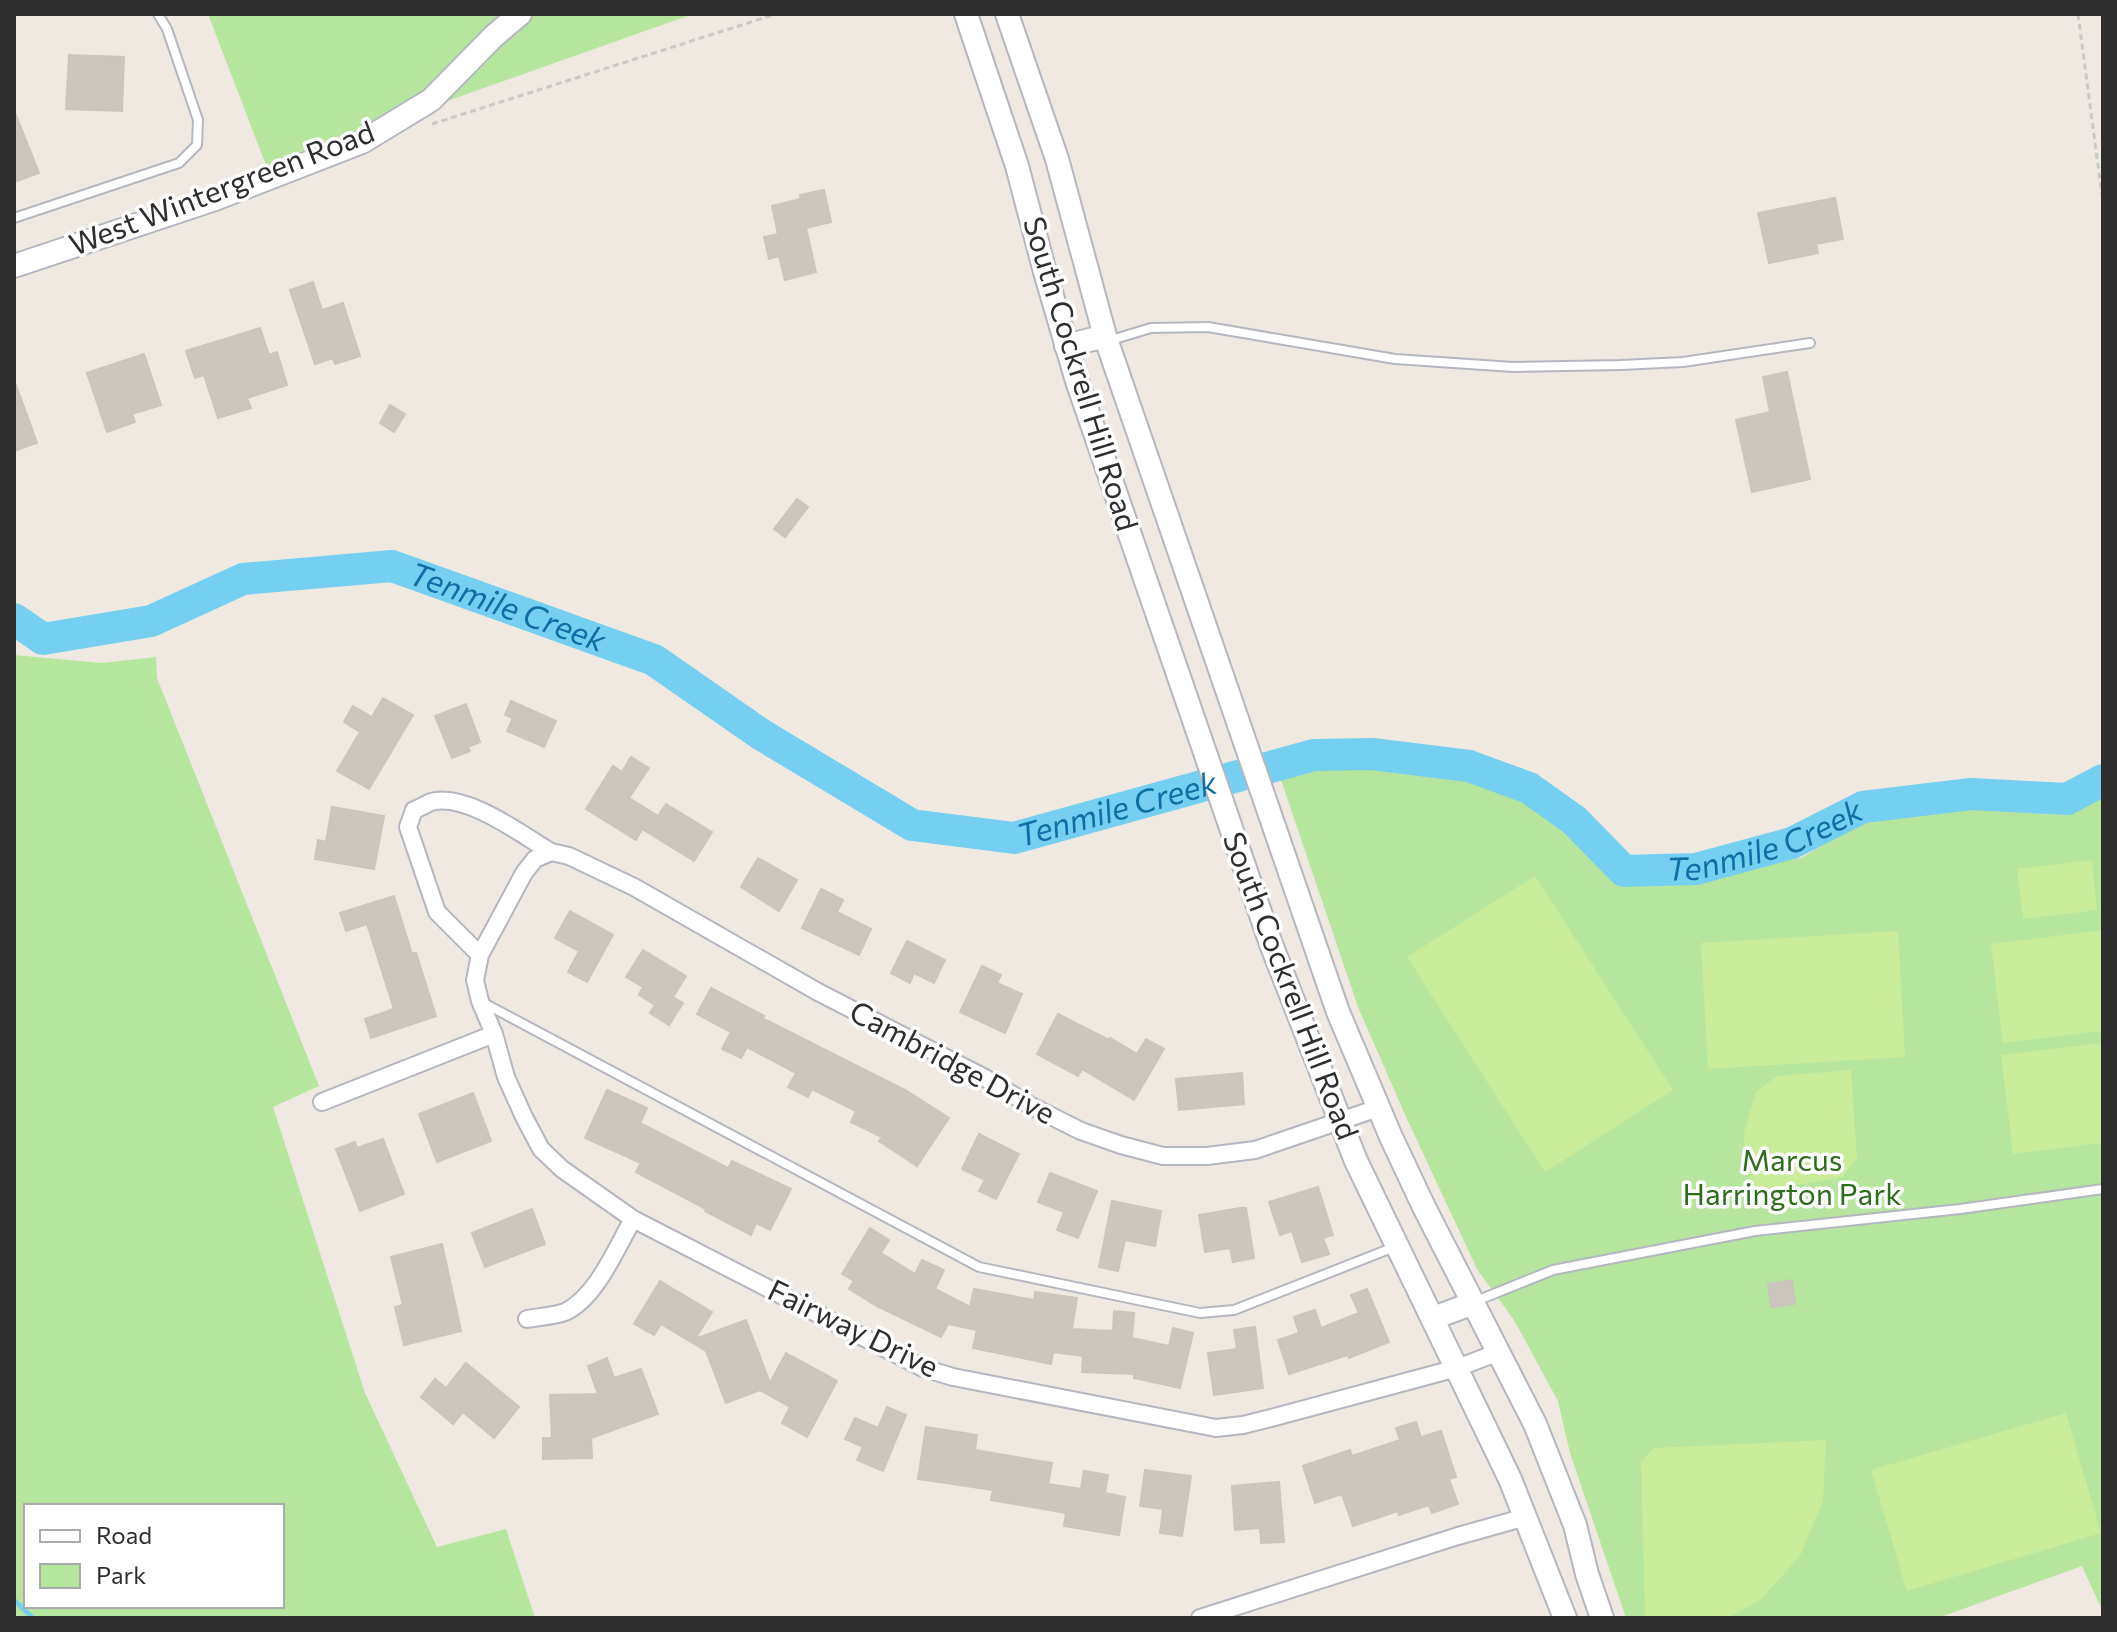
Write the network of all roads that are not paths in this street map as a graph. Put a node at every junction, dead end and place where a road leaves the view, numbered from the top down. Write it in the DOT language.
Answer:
graph roads {
  1 [pos="158,14"];
  2 [pos="511,14"];
  3 [pos="520,14"];
  4 [pos="966,14"];
  5 [pos="1007,14"];
  6 [pos="494,36"];
  7 [pos="14,218"];
  8 [pos="14,266"];
  9 [pos="1106,338"];
  10 [pos="1810,343"];
  11 [pos="1066,346"];
  12 [pos="551,852"];
  13 [pos="480,955"];
  14 [pos="480,1001"];
  15 [pos="494,1034"];
  16 [pos="322,1102"];
  17 [pos="1378,1108"];
  18 [pos="1340,1122"];
  19 [pos="2103,1189"];
  20 [pos="633,1219"];
  21 [pos="1398,1246"];
  22 [pos="1474,1303"];
  23 [pos="1433,1318"];
  24 [pos="527,1319"];
  25 [pos="1499,1352"];
  26 [pos="1457,1368"];
  27 [pos="1526,1517"];
  28 [pos="1200,1618"];
  29 [pos="1565,1618"];
  30 [pos="1602,1618"];
  1 -- 7 [label="lane"];
  2 -- 6 [label="main road, West Wintergreen Road"];
  3 -- 6 [label="main road, West Wintergreen Road"];
  4 -- 11 [label="main road, South Cockrell Hill Road"];
  5 -- 9 [label="main road, South Cockrell Hill Road"];
  6 -- 8 [label="main road, West Wintergreen Road"];
  9 -- 10 [label="lane"];
  9 -- 11 [label="main road"];
  9 -- 17 [label="main road, South Cockrell Hill Road"];
  11 -- 18 [label="main road, South Cockrell Hill Road"];
  12 -- 13 [label="street"];
  12 -- 13 [label="street, Cambridge Drive"];
  12 -- 18 [label="street, Cambridge Drive"];
  13 -- 14 [label="street"];
  14 -- 15 [label="street"];
  14 -- 21 [label="lane"];
  15 -- 16 [label="street"];
  15 -- 20 [label="street, Fairway Drive"];
  17 -- 18 [label="street, Cambridge Drive"];
  17 -- 22 [label="main road, South Cockrell Hill Road"];
  18 -- 21 [label="main road, South Cockrell Hill Road"];
  19 -- 22 [label="lane"];
  20 -- 24 [label="street"];
  20 -- 26 [label="street, Fairway Drive"];
  21 -- 23 [label="main road, South Cockrell Hill Road"];
  22 -- 23 [label="main road"];
  22 -- 25 [label="main road, South Cockrell Hill Road"];
  23 -- 26 [label="main road, South Cockrell Hill Road"];
  25 -- 26 [label="street, Fairway Drive"];
  25 -- 30 [label="main road, South Cockrell Hill Road"];
  26 -- 27 [label="main road, South Cockrell Hill Road"];
  27 -- 28 [label="street"];
  27 -- 29 [label="main road, South Cockrell Hill Road"];
}
